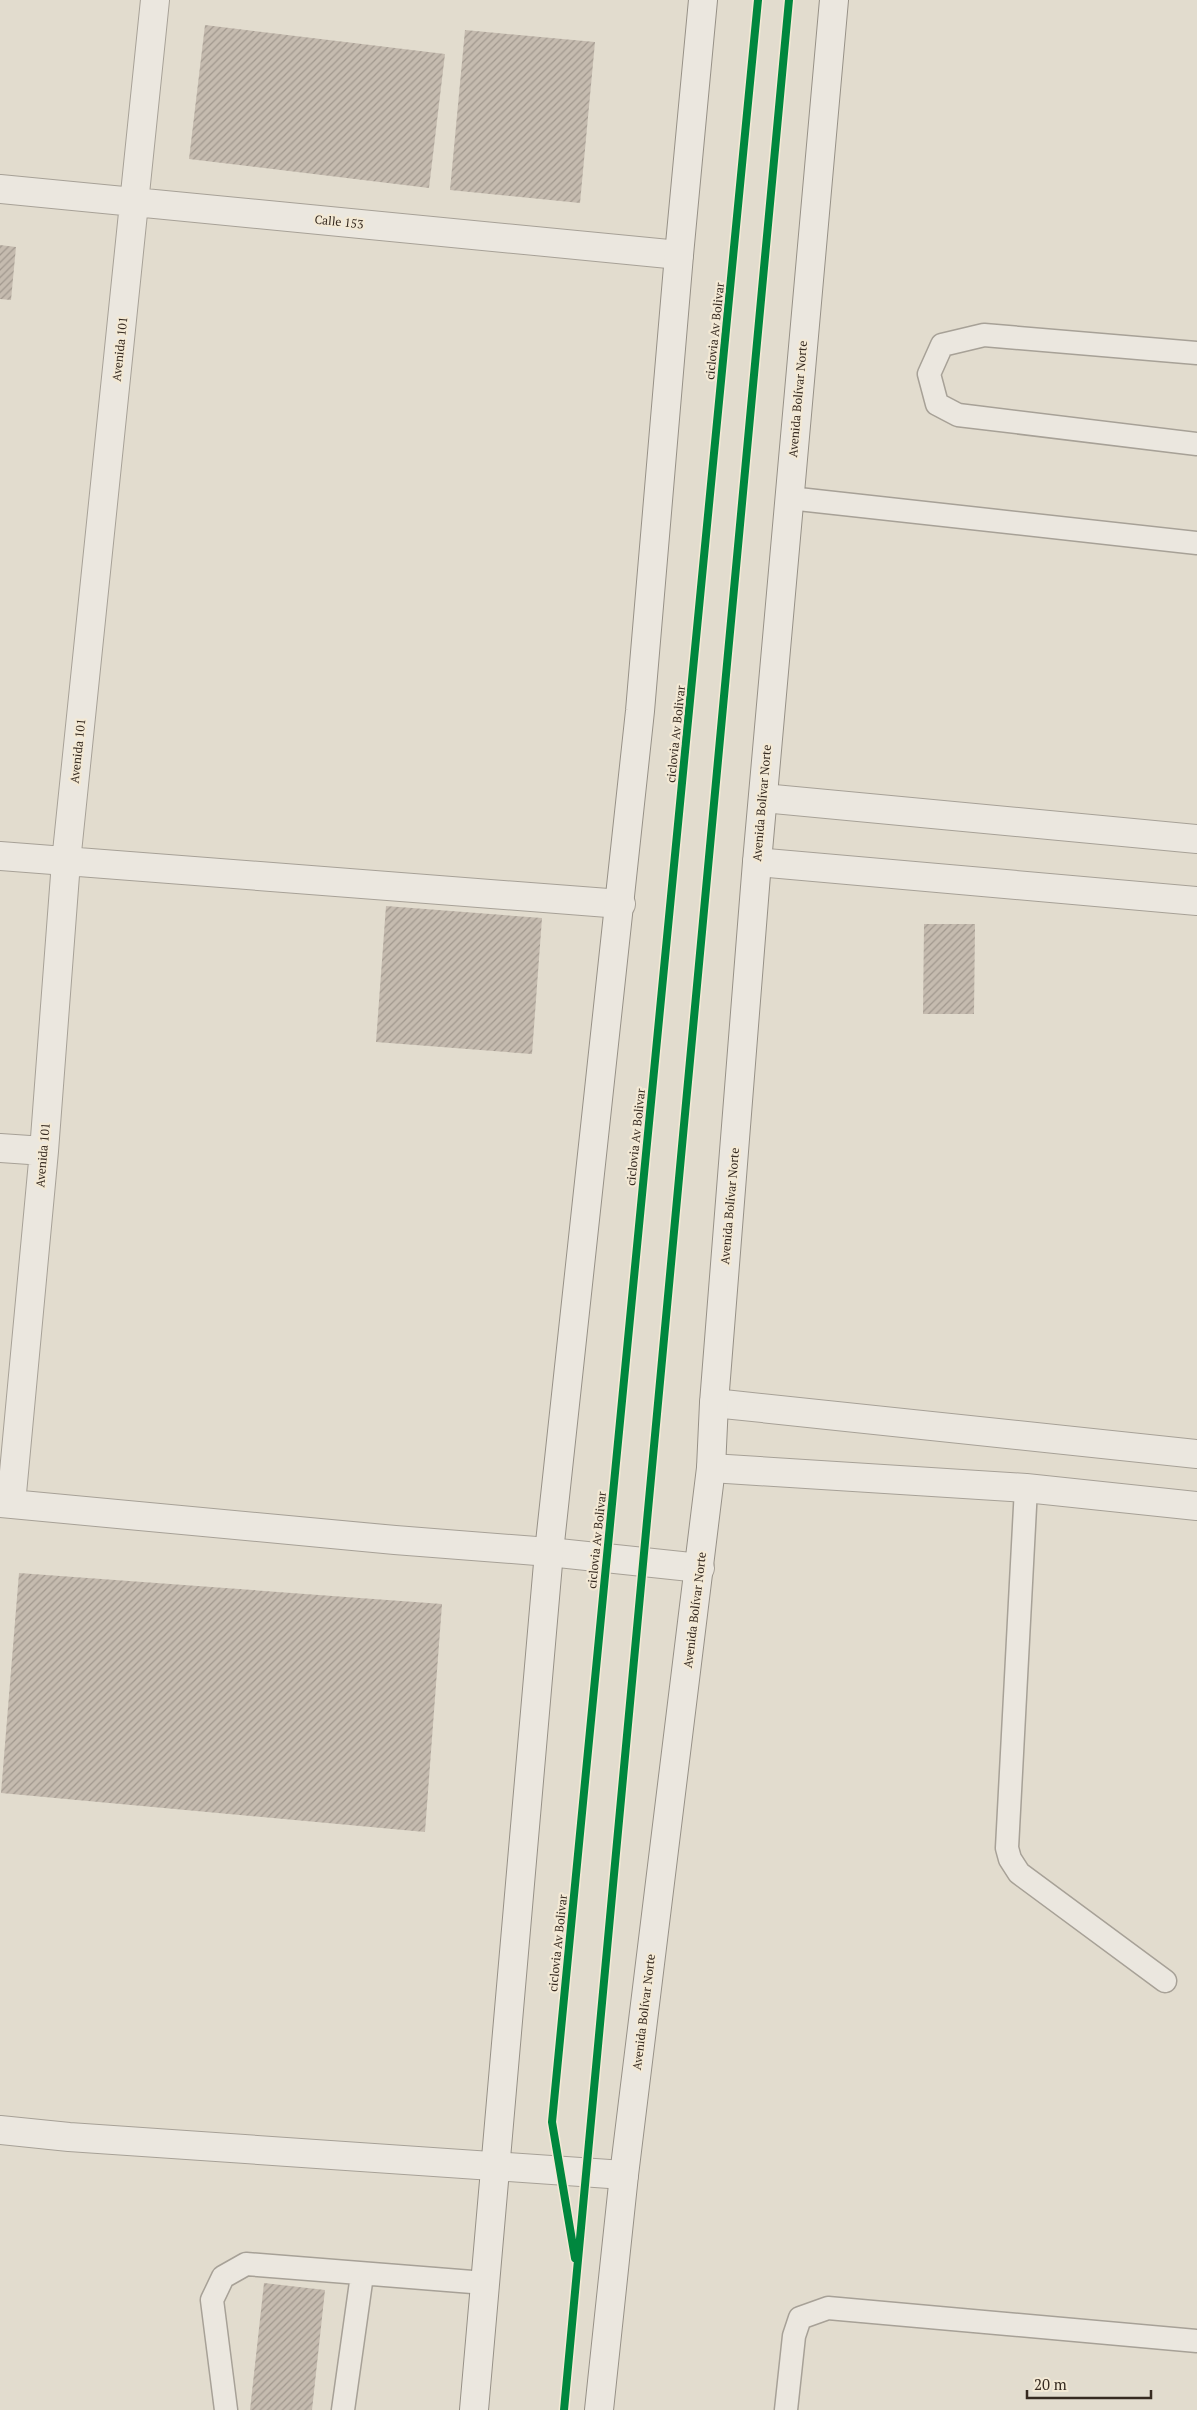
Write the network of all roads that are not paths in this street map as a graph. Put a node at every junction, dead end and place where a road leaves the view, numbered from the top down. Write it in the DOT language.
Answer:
graph roads {
  1 [pos="155,0"];
  2 [pos="704,0"];
  3 [pos="834,0"];
  4 [pos="0,189"];
  5 [pos="135,202"];
  6 [pos="679,254"];
  7 [pos="1197,353"];
  8 [pos="1197,444"];
  9 [pos="789,498"];
  10 [pos="1197,544"];
  11 [pos="763,798"];
  12 [pos="1197,839"];
  13 [pos="0,856"];
  14 [pos="66,862"];
  15 [pos="757,862"];
  16 [pos="1197,901"];
  17 [pos="621,904"];
  18 [pos="0,1148"];
  19 [pos="44,1151"];
  20 [pos="714,1403"];
  21 [pos="1197,1454"];
  22 [pos="711,1468"];
  23 [pos="1026,1488"];
  24 [pos="6,1503"];
  25 [pos="1197,1506"];
  26 [pos="550,1552"];
  27 [pos="700,1568"];
  28 [pos="1165,1981"];
  29 [pos="0,2130"];
  30 [pos="495,2166"];
  31 [pos="624,2175"];
  32 [pos="362,2275"];
  33 [pos="485,2283"];
  34 [pos="1197,2342"];
  35 [pos="226,2410"];
  36 [pos="343,2410"];
  37 [pos="474,2410"];
  38 [pos="599,2410"];
  39 [pos="786,2410"];
  1 -- 5 [label="street, Avenida 101"];
  2 -- 6 [label="street"];
  3 -- 9 [label="street, Avenida Bolívar Norte"];
  4 -- 5 [label="street, Calle 153"];
  5 -- 6 [label="street, Calle 153"];
  5 -- 14 [label="street, Avenida 101"];
  6 -- 17 [label="street"];
  7 -- 8 [label="lane"];
  9 -- 10 [label="lane"];
  9 -- 11 [label="street, Avenida Bolívar Norte"];
  11 -- 12 [label="street"];
  11 -- 15 [label="street, Avenida Bolívar Norte"];
  13 -- 14 [label="street"];
  14 -- 17 [label="street"];
  14 -- 19 [label="street, Avenida 101"];
  15 -- 16 [label="street"];
  15 -- 20 [label="street, Avenida Bolívar Norte"];
  17 -- 26 [label="street"];
  18 -- 19 [label="street"];
  19 -- 24 [label="street, Avenida 101"];
  20 -- 21 [label="street"];
  20 -- 22 [label="street, Avenida Bolívar Norte"];
  22 -- 23 [label="street"];
  22 -- 27 [label="street, Avenida Bolívar Norte"];
  23 -- 25 [label="street"];
  23 -- 28 [label="lane"];
  24 -- 26 [label="street"];
  26 -- 27 [label="street"];
  26 -- 30 [label="street"];
  27 -- 31 [label="street, Avenida Bolívar Norte"];
  29 -- 30 [label="street"];
  30 -- 31 [label="street"];
  30 -- 33 [label="street"];
  31 -- 38 [label="street, Avenida Bolívar Norte"];
  32 -- 33 [label="lane"];
  32 -- 35 [label="lane"];
  32 -- 36 [label="lane"];
  33 -- 37 [label="street"];
  34 -- 39 [label="lane"];
}
